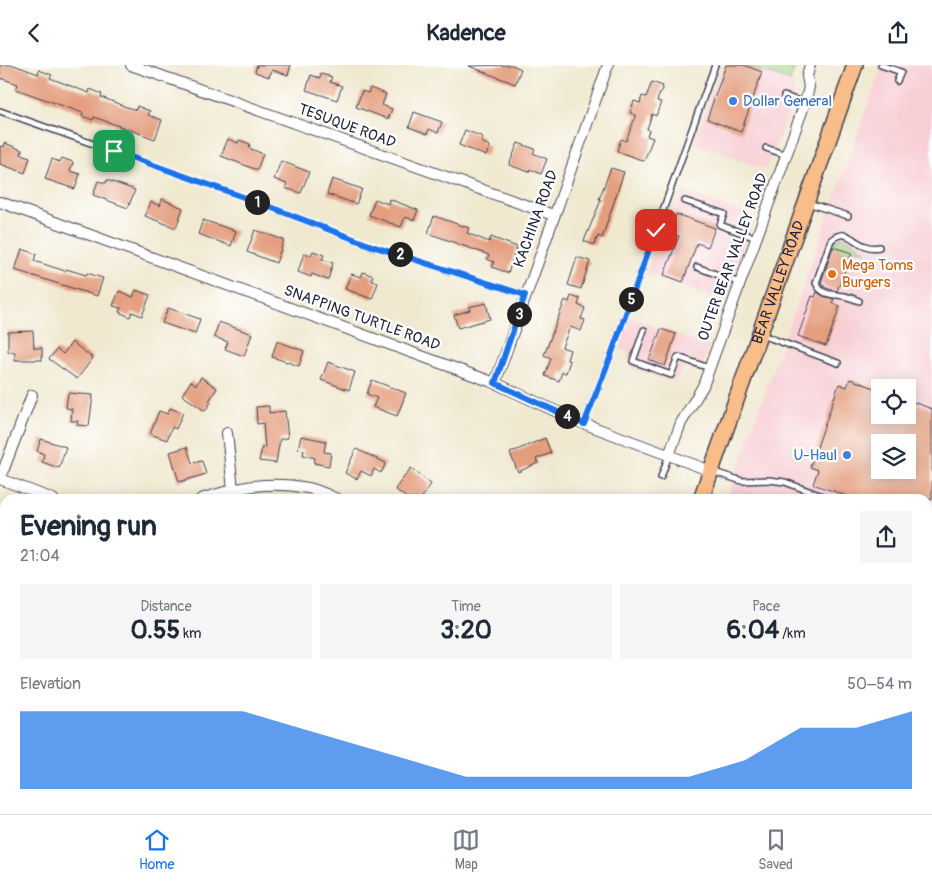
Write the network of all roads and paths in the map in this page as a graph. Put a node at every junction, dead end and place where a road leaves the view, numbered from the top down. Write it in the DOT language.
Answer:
graph roads {
  1 [pos="131,65"];
  2 [pos="608,65"];
  3 [pos="715,65"];
  4 [pos="810,65"];
  5 [pos="881,65"];
  6 [pos="852,66"];
  7 [pos="897,81"];
  8 [pos="784,96"];
  9 [pos="805,103"];
  10 [pos="0,111"];
  11 [pos="766,148"];
  12 [pos="786,155"];
  13 [pos="685,201"];
  14 [pos="0,202"];
  15 [pos="806,202"];
  16 [pos="553,215"];
  17 [pos="848,216"];
  18 [pos="756,238"];
  19 [pos="879,247"];
  20 [pos="697,267"];
  21 [pos="740,283"];
  22 [pos="525,295"];
  23 [pos="859,301"];
  24 [pos="644,330"];
  25 [pos="759,335"];
  26 [pos="838,363"];
  27 [pos="709,368"];
  28 [pos="495,383"];
  29 [pos="32,395"];
  30 [pos="584,424"];
  31 [pos="227,433"];
  32 [pos="669,455"];
  33 [pos="711,471"];
  34 [pos="662,477"];
  35 [pos="0,479"];
  36 [pos="40,494"];
  37 [pos="234,494"];
  38 [pos="324,494"];
  39 [pos="703,494"];
  40 [pos="816,494"];
  1 -- 16 [label="street, TESUQUE ROAD"];
  2 -- 16 [label="street, KACHINA ROAD"];
  3 -- 30 [label="lane"];
  4 -- 9 [label="street, OUTER BEAR VALLEY ROAD"];
  5 -- 7 [label="lane"];
  6 -- 15 [label="main road, BEAR VALLEY ROAD"];
  8 -- 9 [label="lane"];
  9 -- 12 [label="street, OUTER BEAR VALLEY ROAD"];
  10 -- 22 [label="lane"];
  11 -- 12 [label="lane"];
  12 -- 18 [label="street, OUTER BEAR VALLEY ROAD"];
  13 -- 18 [label="lane"];
  14 -- 28 [label="street, SNAPPING TURTLE ROAD"];
  15 -- 17 [label="lane"];
  15 -- 25 [label="main road, BEAR VALLEY ROAD"];
  16 -- 22 [label="street, KACHINA ROAD"];
  18 -- 21 [label="street, OUTER BEAR VALLEY ROAD"];
  19 -- 23 [label="lane"];
  20 -- 21 [label="lane"];
  21 -- 27 [label="street, OUTER BEAR VALLEY ROAD"];
  22 -- 28 [label="street, KACHINA ROAD"];
  24 -- 27 [label="lane"];
  25 -- 26 [label="lane"];
  25 -- 33 [label="main road, BEAR VALLEY ROAD"];
  27 -- 32 [label="street, OUTER BEAR VALLEY ROAD"];
  28 -- 30 [label="street, SNAPPING TURTLE ROAD"];
  29 -- 35 [label="street"];
  30 -- 32 [label="street, SNAPPING TURTLE ROAD"];
  31 -- 37 [label="street"];
  32 -- 33 [label="street, SNAPPING TURTLE ROAD"];
  32 -- 34 [label="lane"];
  33 -- 39 [label="main road, BEAR VALLEY ROAD"];
  33 -- 40 [label="lane"];
  35 -- 36 [label="street"];
  37 -- 38 [label="street"];
}
